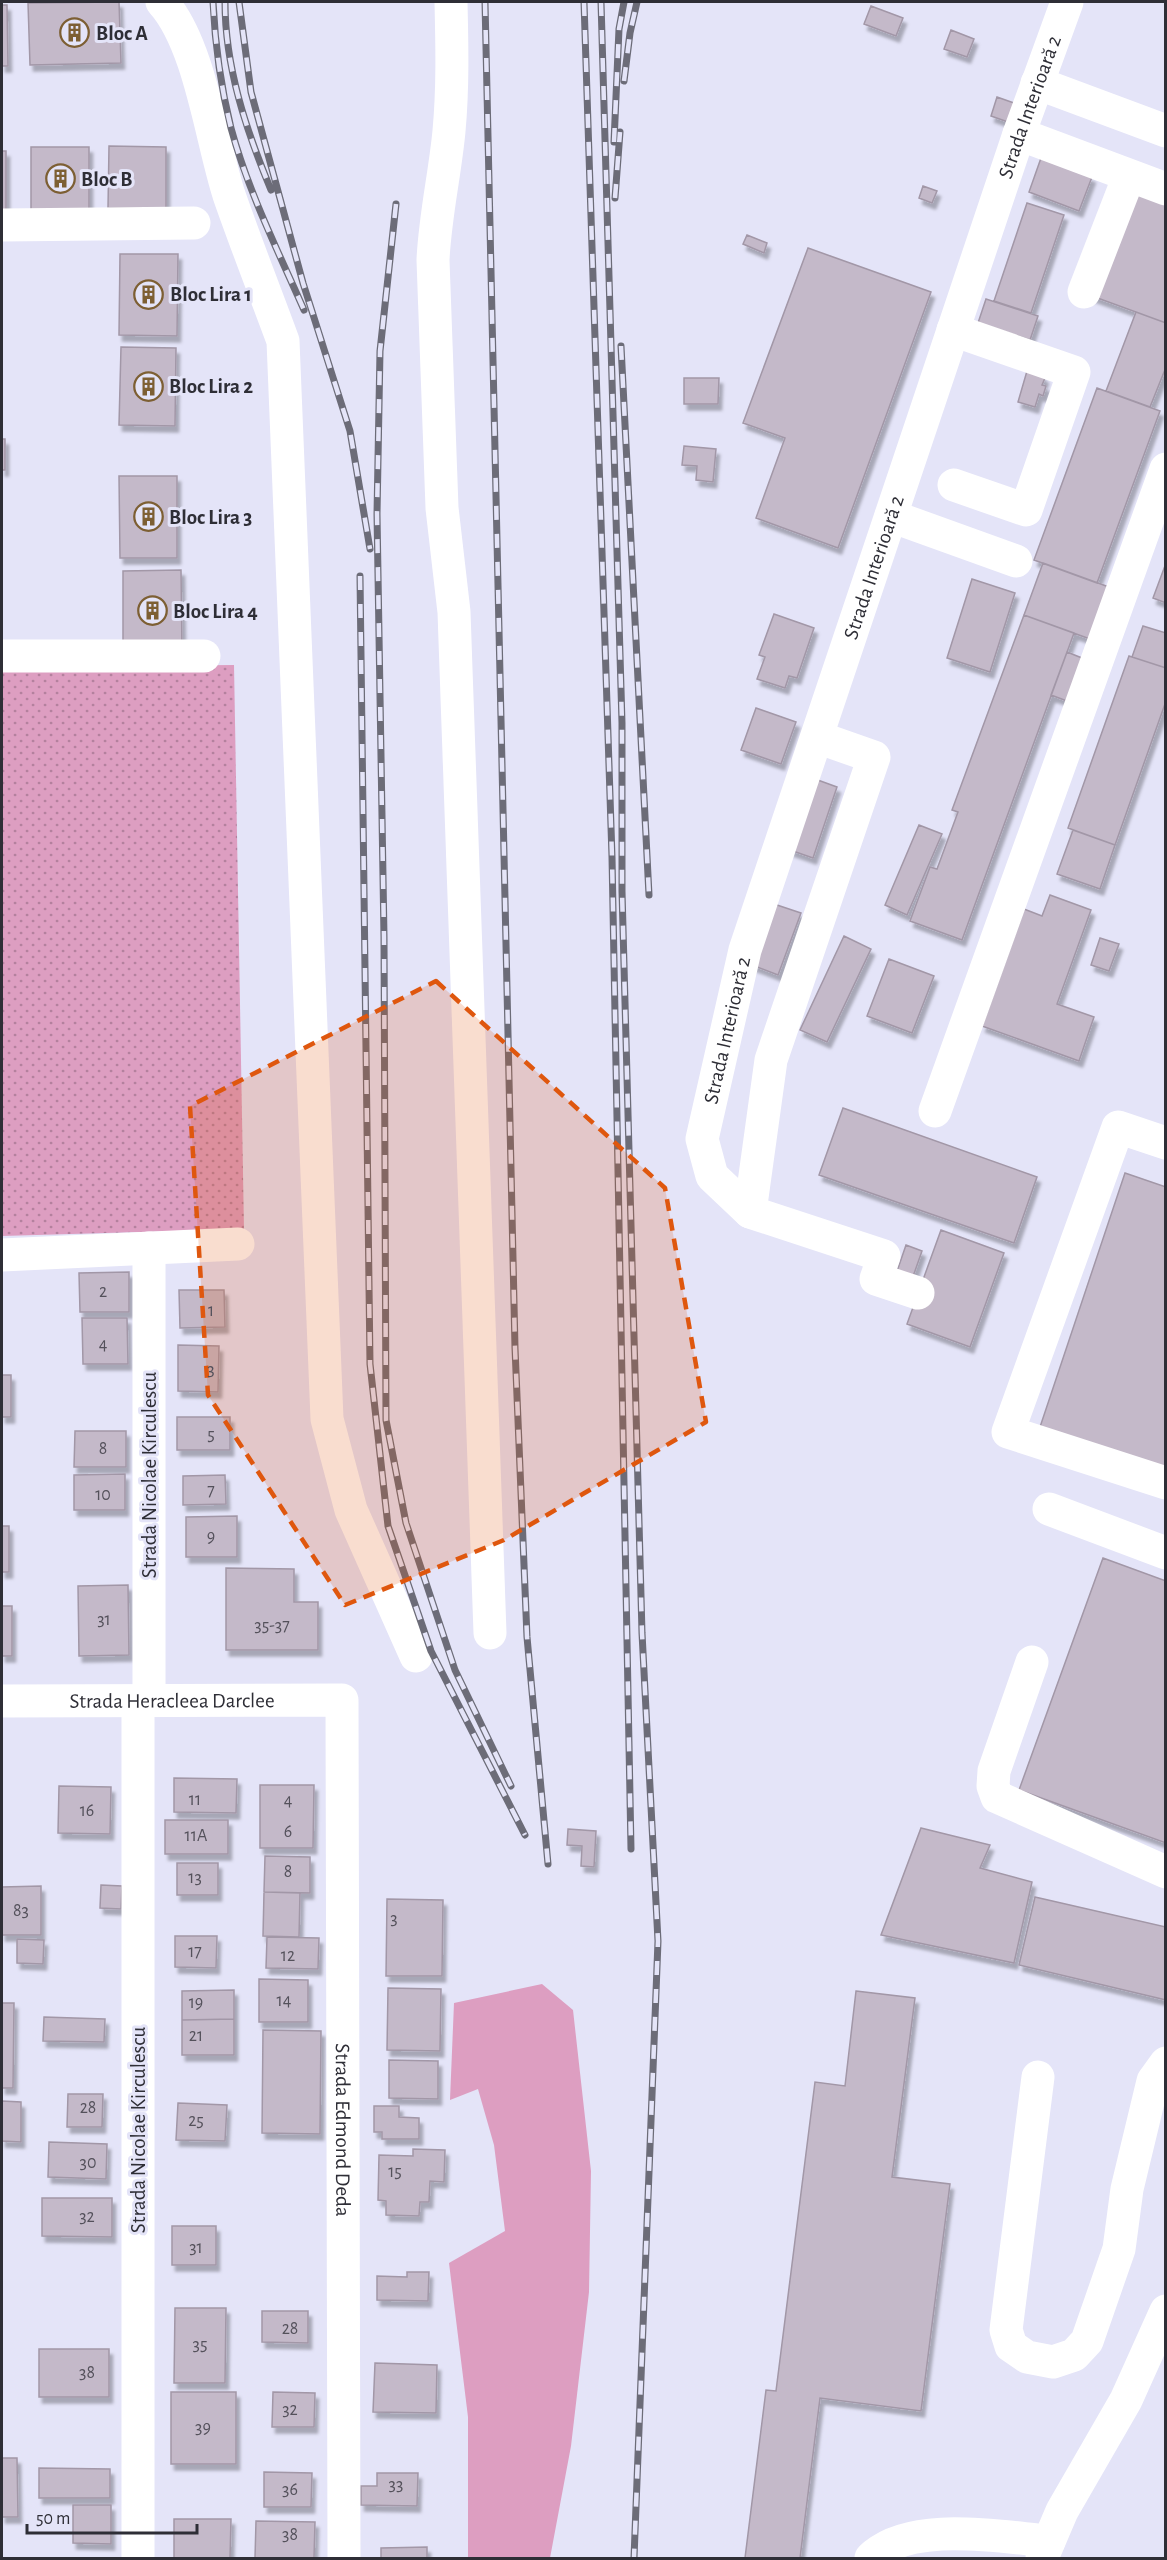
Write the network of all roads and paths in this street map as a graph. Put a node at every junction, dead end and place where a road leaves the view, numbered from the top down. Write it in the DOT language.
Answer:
graph roads {
  1 [pos="162,2"];
  2 [pos="451,2"];
  3 [pos="1067,2"];
  4 [pos="1037,83"];
  5 [pos="1166,131"];
  6 [pos="1019,135"];
  7 [pos="1129,176"];
  8 [pos="1166,189"];
  9 [pos="194,223"];
  10 [pos="2,225"];
  11 [pos="1084,292"];
  12 [pos="953,330"];
  13 [pos="1166,469"];
  14 [pos="954,485"];
  15 [pos="891,516"];
  16 [pos="1016,561"];
  17 [pos="2,656"];
  18 [pos="204,656"];
  19 [pos="817,737"];
  20 [pos="935,1111"];
  21 [pos="1166,1143"];
  22 [pos="750,1212"];
  23 [pos="238,1244"];
  24 [pos="149,1248"];
  25 [pos="2,1255"];
  26 [pos="918,1293"];
  27 [pos="1166,1483"];
  28 [pos="1049,1509"];
  29 [pos="1166,1553"];
  30 [pos="490,1633"];
  31 [pos="416,1656"];
  32 [pos="1032,1662"];
  33 [pos="342,1700"];
  34 [pos="2,1701"];
  35 [pos="144,1701"];
  36 [pos="1166,1872"];
  37 [pos="1166,2063"];
  38 [pos="1038,2077"];
  39 [pos="1166,2311"];
  40 [pos="1046,2550"];
  41 [pos="138,2559"];
  42 [pos="345,2559"];
  43 [pos="871,2559"];
  1 -- 31 [label="street"];
  2 -- 30 [label="street"];
  3 -- 4 [label="street, Strada Interioară 2"];
  4 -- 5 [label="street"];
  4 -- 6 [label="street, Strada Interioară 2"];
  6 -- 7 [label="street"];
  6 -- 12 [label="street, Strada Interioară 2"];
  7 -- 8 [label="street"];
  7 -- 11 [label="street"];
  9 -- 10 [label="street"];
  12 -- 14 [label="street"];
  12 -- 15 [label="street, Strada Interioară 2"];
  13 -- 20 [label="street"];
  15 -- 16 [label="street"];
  15 -- 19 [label="street, Strada Interioară 2"];
  17 -- 18 [label="street"];
  19 -- 22 [label="street, Strada Interioară 2"];
  19 -- 22 [label="street"];
  21 -- 27 [label="street"];
  22 -- 26 [label="street"];
  23 -- 24 [label="street"];
  24 -- 25 [label="street"];
  24 -- 35 [label="street, Strada Nicolae Kirculescu"];
  28 -- 29 [label="street"];
  32 -- 36 [label="street"];
  33 -- 35 [label="street, Strada Heracleea Darclee"];
  33 -- 42 [label="street, Strada Edmond Deda"];
  34 -- 35 [label="street, Strada Heracleea Darclee"];
  35 -- 41 [label="street, Strada Nicolae Kirculescu"];
  37 -- 38 [label="street"];
  39 -- 40 [label="street"];
  40 -- 43 [label="street"];
}
